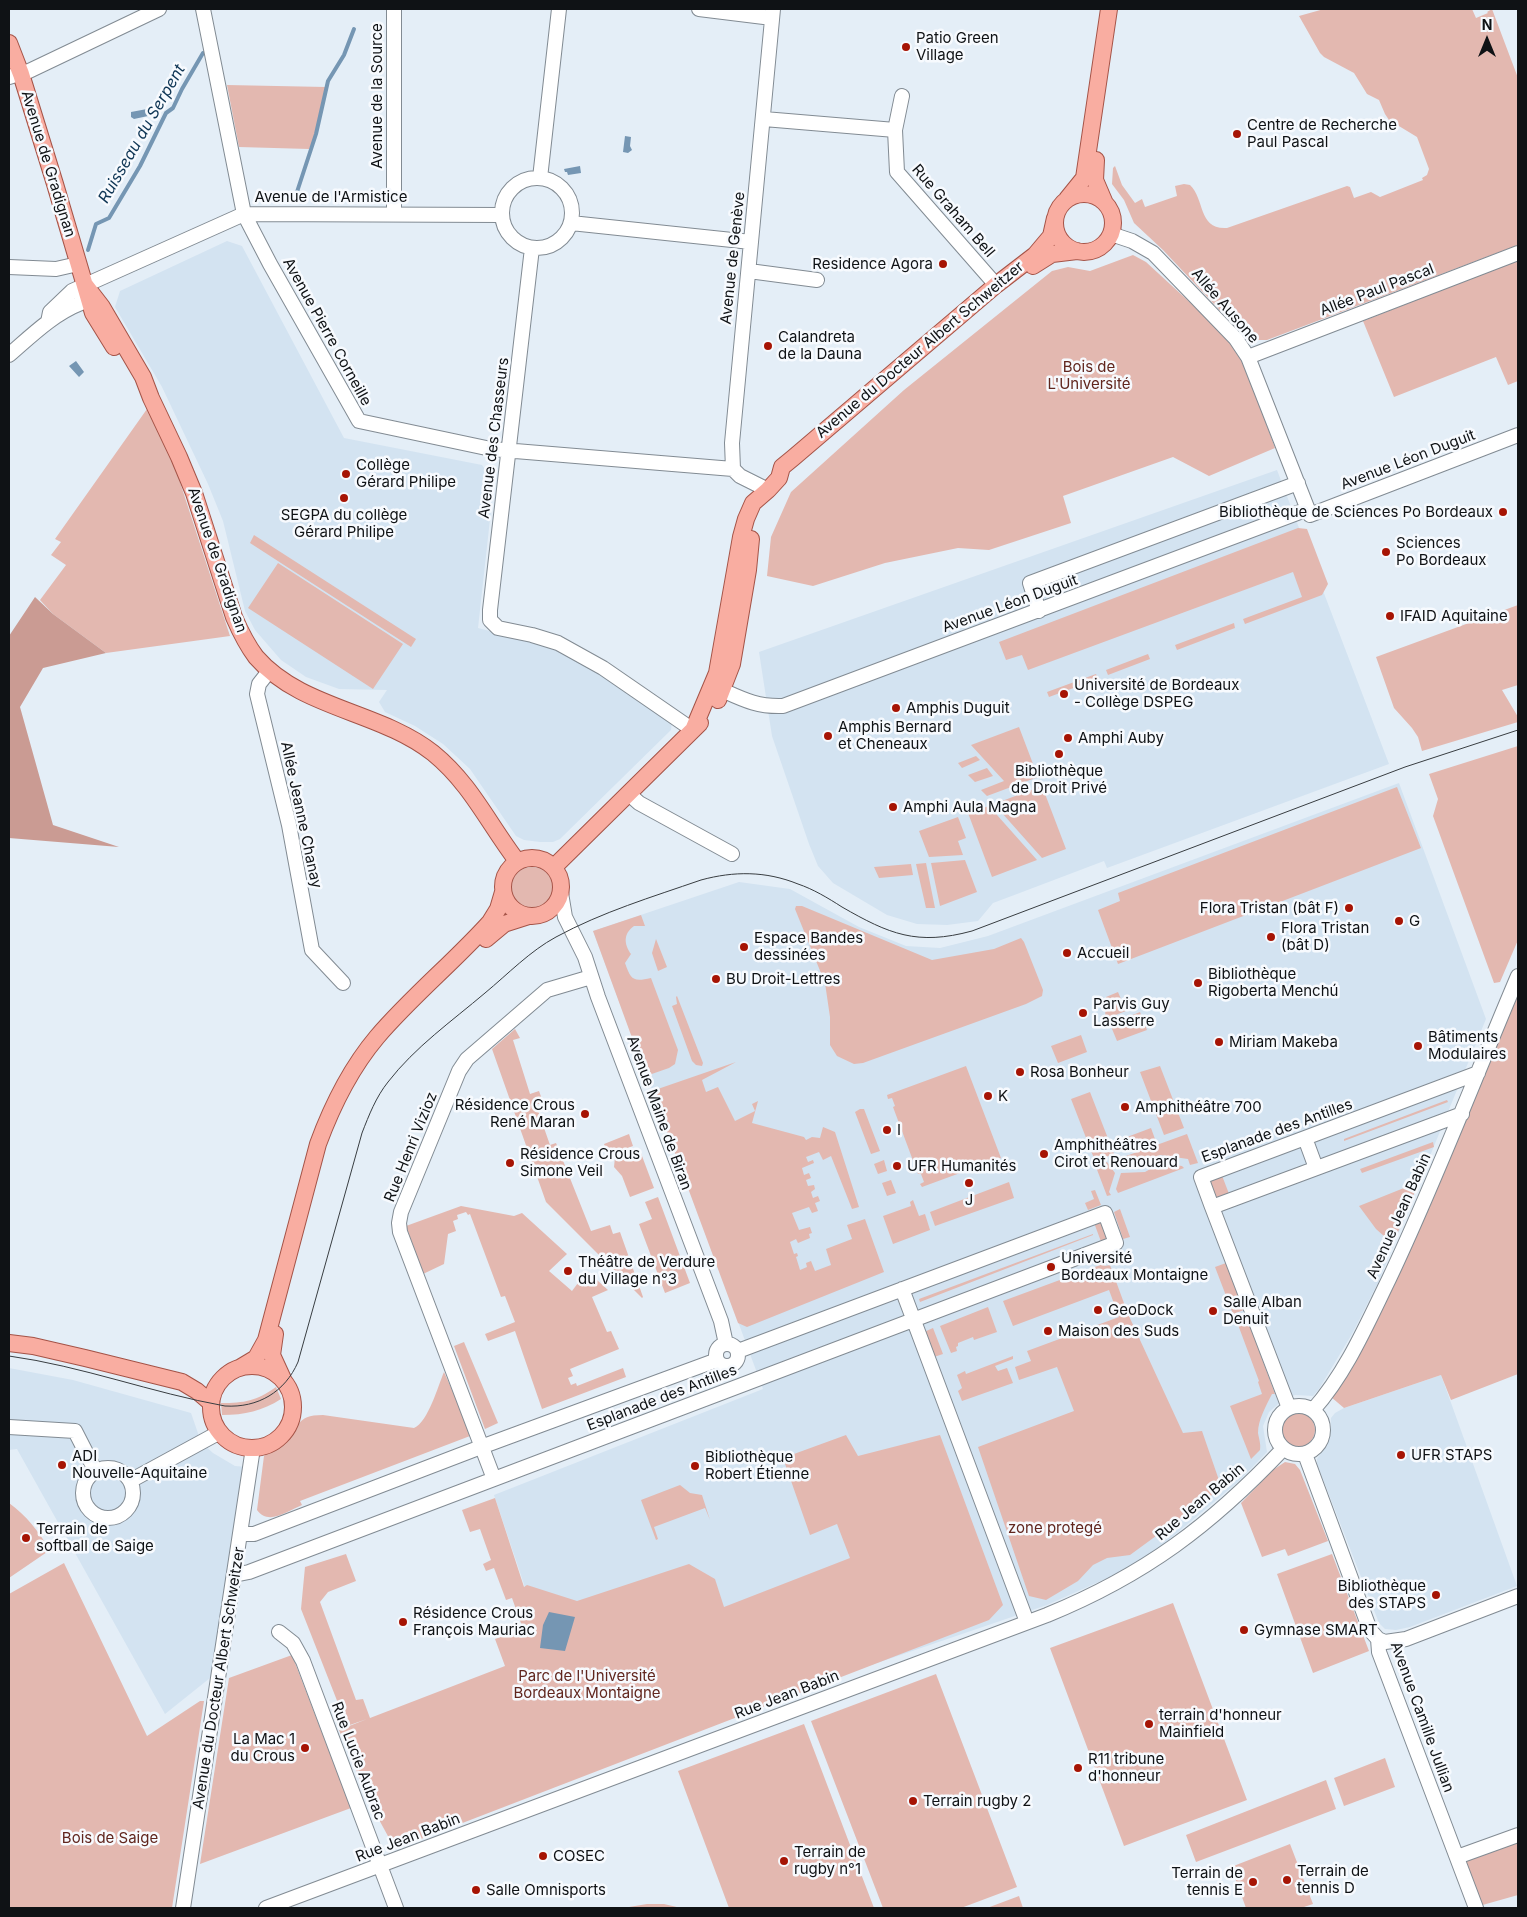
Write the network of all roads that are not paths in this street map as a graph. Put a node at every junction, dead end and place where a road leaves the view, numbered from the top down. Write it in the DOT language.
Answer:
graph roads {
  1 [pos="159,9"];
  2 [pos="202,9"];
  3 [pos="394,9"];
  4 [pos="559,9"];
  5 [pos="699,9"];
  6 [pos="1109,9"];
  7 [pos="1116,9"];
  8 [pos="772,13"];
  9 [pos="9,43"];
  10 [pos="15,75"];
  11 [pos="902,96"];
  12 [pos="764,119"];
  13 [pos="895,130"];
  14 [pos="540,178"];
  15 [pos="1067,199"];
  16 [pos="1104,202"];
  17 [pos="394,213"];
  18 [pos="244,214"];
  19 [pos="502,215"];
  20 [pos="1055,218"];
  21 [pos="571,223"];
  22 [pos="1111,234"];
  23 [pos="751,242"];
  24 [pos="532,248"];
  25 [pos="1077,251"];
  26 [pos="1518,253"];
  27 [pos="78,264"];
  28 [pos="9,267"];
  29 [pos="749,271"];
  30 [pos="817,280"];
  31 [pos="85,285"];
  32 [pos="996,285"];
  33 [pos="9,355"];
  34 [pos="1248,357"];
  35 [pos="1518,435"];
  36 [pos="509,450"];
  37 [pos="733,469"];
  38 [pos="779,478"];
  39 [pos="1298,483"];
  40 [pos="768,490"];
  41 [pos="1309,512"];
  42 [pos="1038,611"];
  43 [pos="270,670"];
  44 [pos="722,690"];
  45 [pos="693,730"];
  46 [pos="629,794"];
  47 [pos="732,854"];
  48 [pos="517,861"];
  49 [pos="554,867"];
  50 [pos="503,892"];
  51 [pos="561,893"];
  52 [pos="529,916"];
  53 [pos="1518,976"];
  54 [pos="591,977"];
  55 [pos="343,983"];
  56 [pos="1478,1073"];
  57 [pos="1462,1114"];
  58 [pos="1305,1138"];
  59 [pos="1316,1168"];
  60 [pos="1212,1207"];
  61 [pos="902,1289"];
  62 [pos="914,1320"];
  63 [pos="9,1343"];
  64 [pos="732,1348"];
  65 [pos="717,1360"];
  66 [pos="734,1365"];
  67 [pos="235,1370"];
  68 [pos="283,1379"];
  69 [pos="182,1382"];
  70 [pos="742,1385"];
  71 [pos="212,1403"];
  72 [pos="1289,1408"];
  73 [pos="1312,1410"];
  74 [pos="9,1427"];
  75 [pos="220,1432"];
  76 [pos="481,1447"];
  77 [pos="253,1448"];
  78 [pos="1283,1448"];
  79 [pos="1305,1454"];
  80 [pos="96,1472"];
  81 [pos="494,1479"];
  82 [pos="130,1480"];
  83 [pos="240,1534"];
  84 [pos="234,1575"];
  85 [pos="1518,1596"];
  86 [pos="1027,1622"];
  87 [pos="279,1632"];
  88 [pos="1378,1639"];
  89 [pos="1518,1835"];
  90 [pos="1457,1857"];
  91 [pos="380,1865"];
  92 [pos="183,1908"];
  93 [pos="266,1908"];
  94 [pos="396,1908"];
  95 [pos="1476,1908"];
  1 -- 10 [label="street"];
  2 -- 18 [label="street, Avenue Pierre Corneille"];
  3 -- 17 [label="street, Avenue de la Source"];
  4 -- 14 [label="street"];
  5 -- 8 [label="street"];
  6 -- 15 [label="main road"];
  7 -- 16 [label="main road"];
  8 -- 12 [label="street, Avenue de Genève"];
  9 -- 10 [label="main road, Avenue de Gradignan"];
  10 -- 27 [label="main road, Avenue de Gradignan"];
  11 -- 13 [label="street, Rue Graham Bell"];
  12 -- 13 [label="street"];
  12 -- 23 [label="street, Avenue de Genève"];
  13 -- 32 [label="street, Rue Graham Bell"];
  14 -- 19 [label="street"];
  14 -- 21 [label="street"];
  15 -- 16 [label="main road"];
  15 -- 20 [label="main road"];
  16 -- 22 [label="main road"];
  17 -- 18 [label="street, Avenue de l'Armistice"];
  17 -- 19 [label="street, Avenue de l'Armistice"];
  18 -- 31 [label="street, Avenue de l'Armistice"];
  18 -- 36 [label="street, Avenue Pierre Corneille"];
  19 -- 24 [label="street"];
  20 -- 25 [label="main road"];
  20 -- 32 [label="main road, Avenue du Docteur Albert Schweitzer"];
  21 -- 23 [label="street"];
  21 -- 24 [label="street"];
  22 -- 25 [label="main road"];
  22 -- 34 [label="street, Allée Ausone"];
  23 -- 29 [label="street, Avenue de Genève"];
  24 -- 36 [label="street, Avenue des Chasseurs"];
  25 -- 38 [label="main road, Avenue du Docteur Albert Schweitzer"];
  26 -- 34 [label="street, Allée Paul Pascal"];
  27 -- 28 [label="street"];
  27 -- 31 [label="main road, Avenue de Gradignan"];
  29 -- 30 [label="street"];
  29 -- 37 [label="street, Avenue de Genève"];
  31 -- 33 [label="street"];
  31 -- 43 [label="main road, Avenue de Gradignan"];
  32 -- 38 [label="main road, Avenue du Docteur Albert Schweitzer"];
  34 -- 39 [label="street, Allée Ausone"];
  35 -- 41 [label="street, Avenue Léon Duguit"];
  36 -- 37 [label="street, Avenue Pierre Corneille"];
  36 -- 45 [label="street, Avenue des Chasseurs"];
  37 -- 40 [label="street"];
  38 -- 40 [label="main road, Avenue du Docteur Albert Schweitzer"];
  39 -- 41 [label="street, Allée Ausone"];
  39 -- 42 [label="street"];
  40 -- 44 [label="main road, Avenue du Docteur Albert Schweitzer"];
  40 -- 45 [label="main road, Avenue du Docteur Albert Schweitzer"];
  41 -- 42 [label="street, Avenue Léon Duguit"];
  42 -- 44 [label="street, Avenue Léon Duguit"];
  43 -- 48 [label="main road, Avenue de Gradignan"];
  43 -- 55 [label="street, Allée Jeanne Chanay"];
  44 -- 45 [label="main road, Avenue du Docteur Albert Schweitzer"];
  45 -- 46 [label="main road, Avenue du Docteur Albert Schweitzer"];
  46 -- 47 [label="street"];
  46 -- 49 [label="main road, Avenue du Docteur Albert Schweitzer"];
  48 -- 49 [label="main road"];
  48 -- 50 [label="main road"];
  49 -- 51 [label="main road"];
  50 -- 52 [label="main road"];
  50 -- 67 [label="main road"];
  51 -- 52 [label="main road"];
  51 -- 54 [label="street, Avenue Maine de Biran"];
  52 -- 68 [label="main road"];
  53 -- 56 [label="street, Avenue Jean Babin"];
  54 -- 64 [label="street, Avenue Maine de Biran"];
  54 -- 76 [label="street, Rue Henri Vizioz"];
  56 -- 57 [label="street, Avenue Jean Babin"];
  56 -- 58 [label="street, Esplanade des Antilles"];
  57 -- 59 [label="street"];
  57 -- 73 [label="street, Avenue Jean Babin"];
  58 -- 59 [label="street"];
  58 -- 60 [label="street, Esplanade des Antilles"];
  59 -- 60 [label="street"];
  60 -- 72 [label="street"];
  61 -- 62 [label="street"];
  61 -- 62 [label="street, Esplanade des Antilles"];
  61 -- 64 [label="street, Esplanade des Antilles"];
  62 -- 70 [label="street, Esplanade des Antilles"];
  62 -- 86 [label="street"];
  63 -- 69 [label="main road"];
  64 -- 65 [label="street"];
  64 -- 66 [label="street"];
  65 -- 66 [label="street"];
  65 -- 76 [label="street, Esplanade des Antilles"];
  66 -- 70 [label="street"];
  67 -- 68 [label="main road"];
  67 -- 69 [label="main road"];
  67 -- 71 [label="main road"];
  68 -- 77 [label="main road"];
  69 -- 71 [label="main road"];
  70 -- 81 [label="street, Esplanade des Antilles"];
  71 -- 75 [label="main road"];
  72 -- 73 [label="street"];
  72 -- 78 [label="street"];
  73 -- 79 [label="street"];
  74 -- 80 [label="street"];
  75 -- 77 [label="main road"];
  75 -- 82 [label="street"];
  76 -- 81 [label="street, Rue Henri Vizioz"];
  76 -- 83 [label="street, Esplanade des Antilles"];
  77 -- 83 [label="street, Avenue du Docteur Albert Schweitzer"];
  78 -- 79 [label="street"];
  78 -- 86 [label="street, Rue Jean Babin"];
  79 -- 88 [label="street, Avenue Camille Jullian"];
  80 -- 82 [label="street"];
  80 -- 82 [label="street"];
  81 -- 84 [label="street, Esplanade des Antilles"];
  83 -- 84 [label="street, Avenue du Docteur Albert Schweitzer"];
  84 -- 92 [label="street, Avenue du Docteur Albert Schweitzer"];
  85 -- 88 [label="street"];
  86 -- 91 [label="street, Rue Jean Babin"];
  87 -- 91 [label="street, Rue Lucie Aubrac"];
  88 -- 90 [label="street, Avenue Camille Jullian"];
  89 -- 90 [label="street"];
  90 -- 95 [label="street, Avenue Camille Jullian"];
  91 -- 93 [label="street, Rue Jean Babin"];
  91 -- 94 [label="street, Rue Lucie Aubrac"];
}
